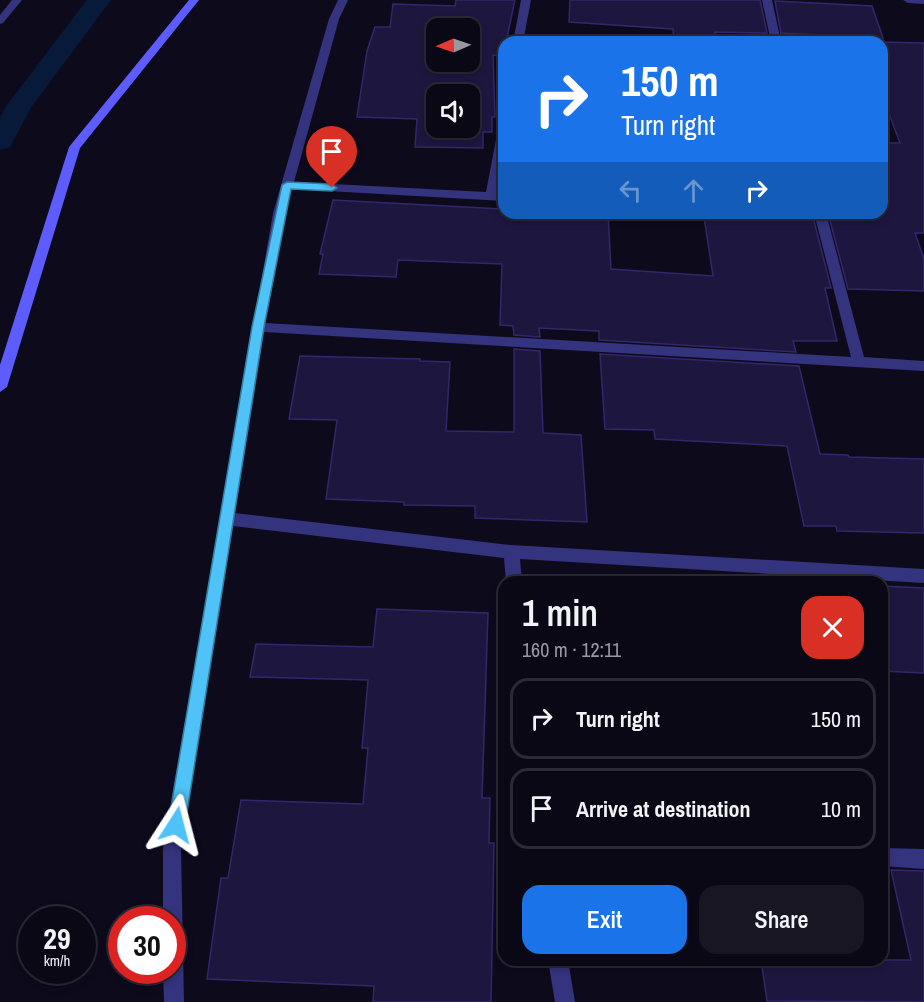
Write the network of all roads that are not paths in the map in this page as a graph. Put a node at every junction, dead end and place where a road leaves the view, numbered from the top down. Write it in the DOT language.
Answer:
graph roads {
  1 [pos="17,0"];
  2 [pos="194,0"];
  3 [pos="343,0"];
  4 [pos="526,0"];
  5 [pos="767,0"];
  6 [pos="908,0"];
  7 [pos="924,1"];
  8 [pos="0,21"];
  9 [pos="519,36"];
  10 [pos="775,36"];
  11 [pos="498,158"];
  12 [pos="287,185"];
  13 [pos="491,197"];
  14 [pos="498,197"];
  15 [pos="822,219"];
  16 [pos="258,327"];
  17 [pos="859,362"];
  18 [pos="924,366"];
  19 [pos="0,387"];
  20 [pos="228,519"];
  21 [pos="511,552"];
  22 [pos="513,576"];
  23 [pos="924,576"];
  24 [pos="888,857"];
  25 [pos="924,859"];
  26 [pos="559,966"];
  27 [pos="174,1002"];
  28 [pos="565,1002"];
  1 -- 8 [label="street"];
  2 -- 19 [label="street"];
  3 -- 12 [label="street"];
  4 -- 9 [label="street"];
  5 -- 10 [label="street"];
  6 -- 7 [label="street"];
  11 -- 13 [label="street"];
  12 -- 13 [label="street"];
  12 -- 16 [label="street"];
  13 -- 14 [label="street"];
  15 -- 17 [label="street"];
  16 -- 17 [label="street"];
  16 -- 20 [label="street"];
  17 -- 18 [label="street"];
  20 -- 21 [label="street"];
  20 -- 27 [label="street"];
  21 -- 22 [label="street"];
  21 -- 23 [label="street"];
  24 -- 25 [label="street"];
  26 -- 28 [label="street"];
}
